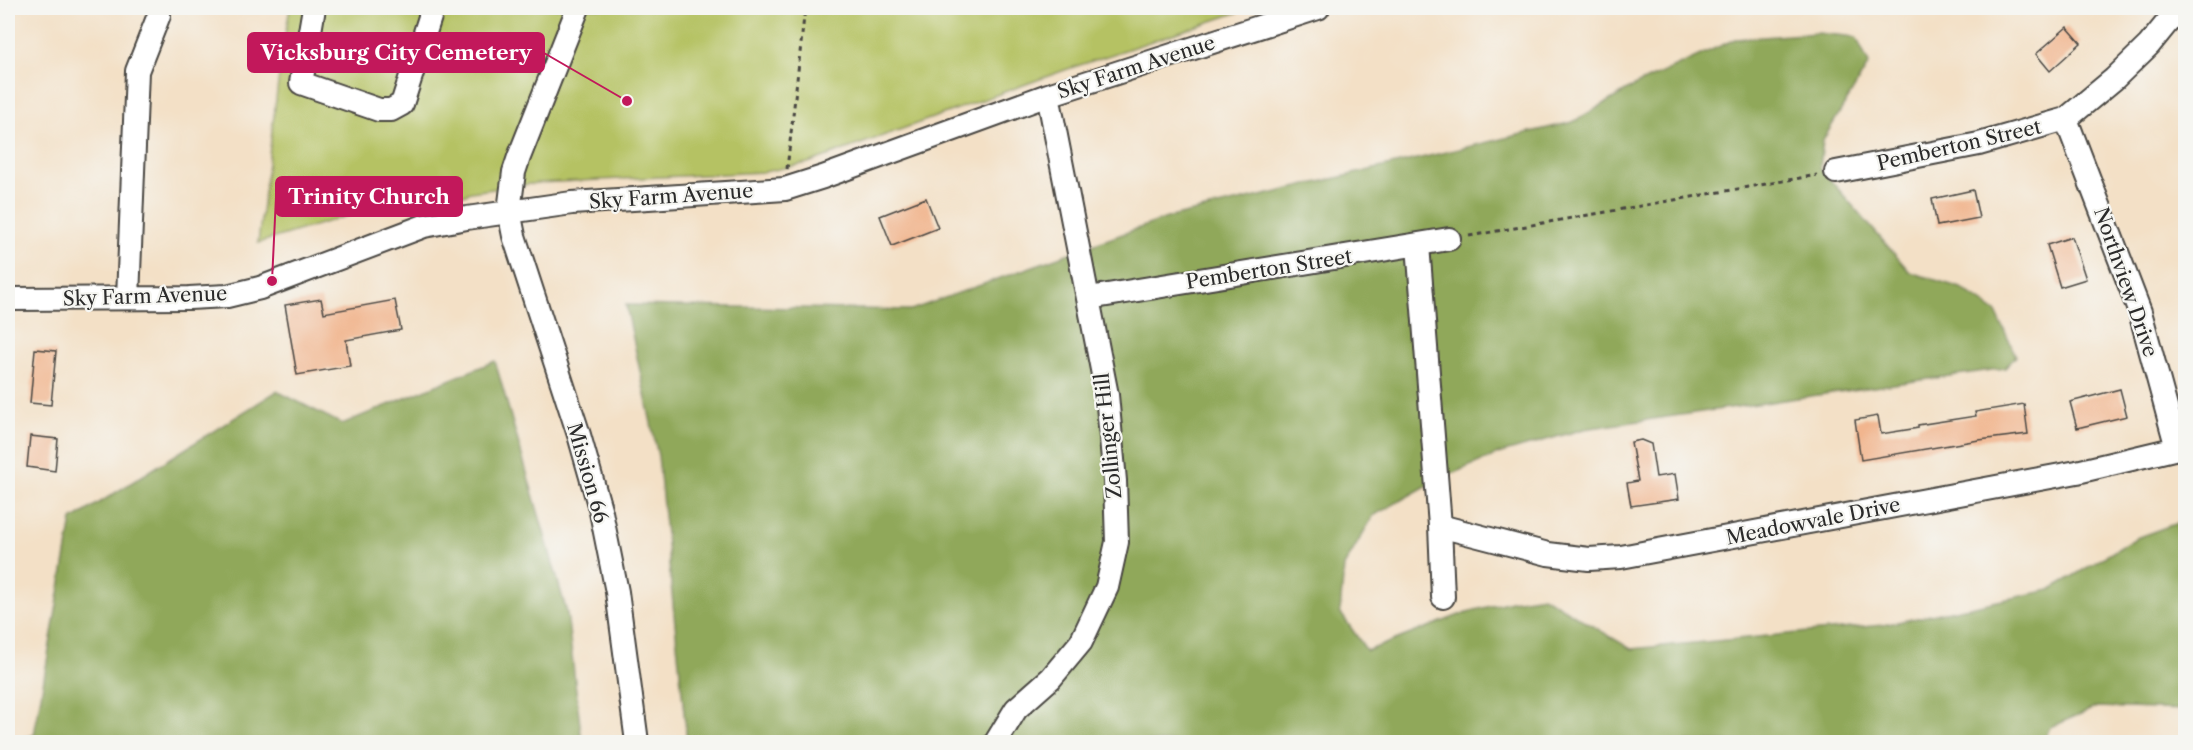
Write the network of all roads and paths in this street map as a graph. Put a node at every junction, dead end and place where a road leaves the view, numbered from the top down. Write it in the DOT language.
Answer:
graph roads {
  1 [pos="314,8"];
  2 [pos="430,8"];
  3 [pos="578,8"];
  4 [pos="805,8"];
  5 [pos="1318,8"];
  6 [pos="2180,8"];
  7 [pos="159,15"];
  8 [pos="1048,95"];
  9 [pos="2066,118"];
  10 [pos="1836,172"];
  11 [pos="785,189"];
  12 [pos="509,211"];
  13 [pos="1449,239"];
  14 [pos="1418,245"];
  15 [pos="128,298"];
  16 [pos="1089,298"];
  17 [pos="8,299"];
  18 [pos="2181,447"];
  19 [pos="1440,526"];
  20 [pos="1443,597"];
  21 [pos="637,742"];
  22 [pos="996,742"];
  1 -- 2 [label="street"];
  3 -- 12 [label="street, Mission 66"];
  4 -- 11 [label="path"];
  5 -- 8 [label="street, Sky Farm Avenue"];
  6 -- 9 [label="street, Pemberton Street"];
  7 -- 15 [label="street"];
  8 -- 11 [label="street, Sky Farm Avenue"];
  8 -- 16 [label="street, Zollinger Hill"];
  9 -- 10 [label="street, Pemberton Street"];
  9 -- 18 [label="street, Northview Drive"];
  10 -- 13 [label="path"];
  11 -- 12 [label="street, Sky Farm Avenue"];
  12 -- 15 [label="street, Sky Farm Avenue"];
  12 -- 21 [label="street, Mission 66"];
  13 -- 14 [label="street, Pemberton Street"];
  14 -- 16 [label="street, Pemberton Street"];
  14 -- 19 [label="street"];
  15 -- 17 [label="street, Sky Farm Avenue"];
  16 -- 22 [label="street, Zollinger Hill"];
  18 -- 19 [label="street, Meadowvale Drive"];
  19 -- 20 [label="street"];
}
